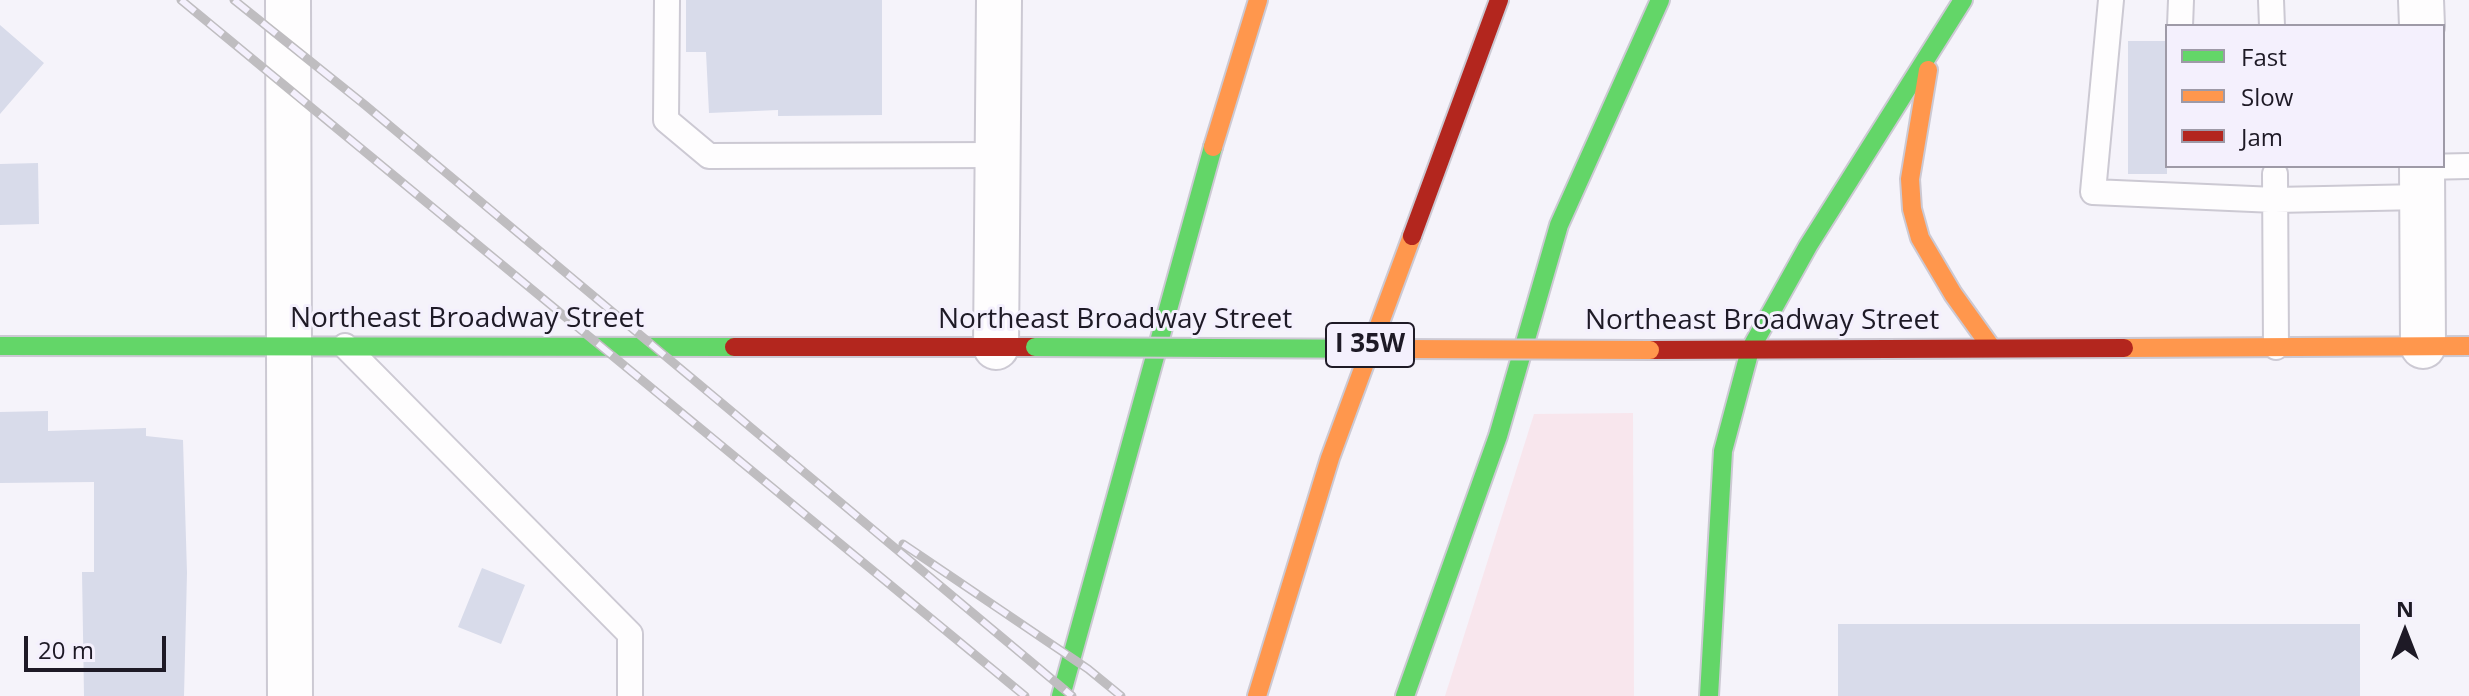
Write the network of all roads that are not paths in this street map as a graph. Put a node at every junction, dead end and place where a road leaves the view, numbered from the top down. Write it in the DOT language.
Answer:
graph roads {
  1 [pos="288,0"];
  2 [pos="667,0"];
  3 [pos="999,0"];
  4 [pos="1258,0"];
  5 [pos="1499,0"];
  6 [pos="1660,0"];
  7 [pos="1963,0"];
  8 [pos="2111,0"];
  9 [pos="2181,0"];
  10 [pos="2271,0"];
  11 [pos="2421,0"];
  12 [pos="2180,24"];
  13 [pos="2272,24"];
  14 [pos="2422,24"];
  15 [pos="1932,50"];
  16 [pos="1000,155"];
  17 [pos="2469,166"];
  18 [pos="2275,174"];
  19 [pos="2422,176"];
  20 [pos="2275,200"];
  21 [pos="0,346"];
  22 [pos="289,346"];
  23 [pos="345,346"];
  24 [pos="2423,346"];
  25 [pos="2469,346"];
  26 [pos="1015,347"];
  27 [pos="1991,347"];
  28 [pos="2276,347"];
  29 [pos="1750,350"];
  30 [pos="290,696"];
  31 [pos="630,696"];
  32 [pos="1061,696"];
  33 [pos="1257,696"];
  34 [pos="1405,696"];
  35 [pos="1709,696"];
  1 -- 22 [label="street"];
  2 -- 16 [label="lane"];
  3 -- 16 [label="street"];
  4 -- 32 [label="main road"];
  5 -- 33 [label="main road, I 35W"];
  6 -- 34 [label="main road"];
  7 -- 15 [label="main road"];
  8 -- 20 [label="lane"];
  9 -- 12 [label="lane"];
  10 -- 13 [label="lane"];
  11 -- 14 [label="street"];
  15 -- 27 [label="main road"];
  15 -- 29 [label="main road"];
  16 -- 26 [label="street"];
  17 -- 19 [label="lane"];
  18 -- 20 [label="lane"];
  19 -- 20 [label="lane"];
  19 -- 24 [label="street"];
  20 -- 28 [label="lane"];
  21 -- 22 [label="main road, Northeast Broadway Street"];
  22 -- 23 [label="main road, Northeast Broadway Street"];
  22 -- 30 [label="street"];
  23 -- 26 [label="main road, Northeast Broadway Street"];
  23 -- 31 [label="lane"];
  24 -- 25 [label="main road, Northeast Broadway Street"];
  24 -- 28 [label="main road, Northeast Broadway Street"];
  26 -- 29 [label="main road, Northeast Broadway Street, bridge"];
  27 -- 28 [label="main road, Northeast Broadway Street"];
  27 -- 29 [label="main road, Northeast Broadway Street"];
  29 -- 35 [label="main road"];
}
